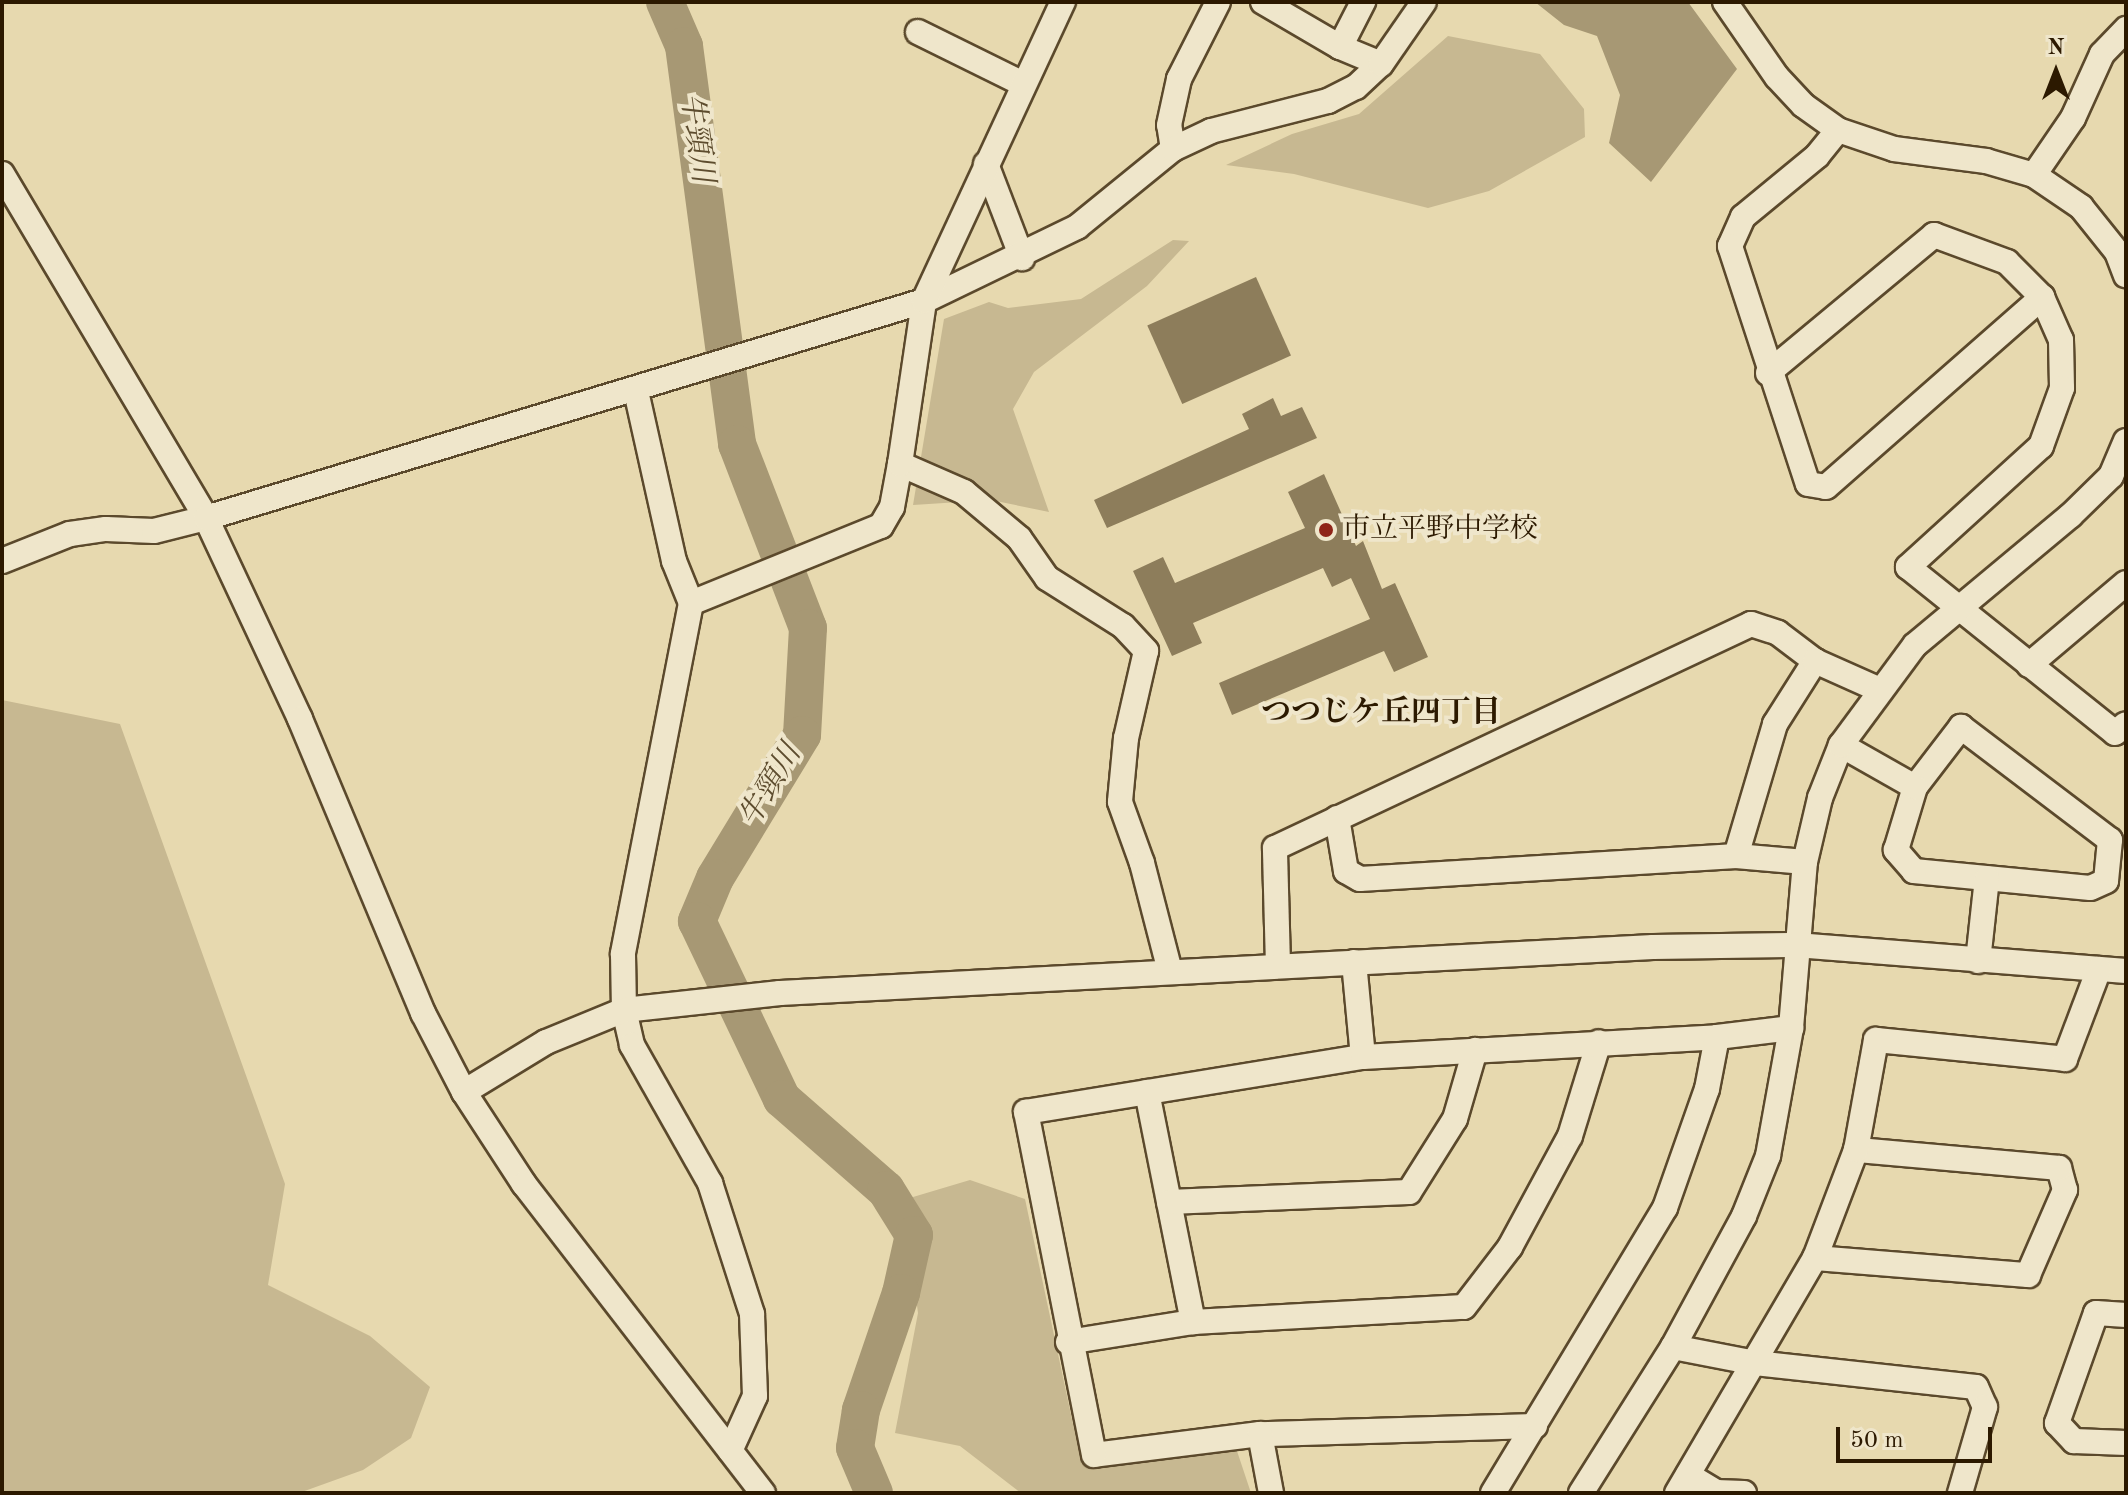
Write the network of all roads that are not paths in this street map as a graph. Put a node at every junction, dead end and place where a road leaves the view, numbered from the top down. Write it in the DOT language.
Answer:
graph roads {
  1 [pos="1063,2"];
  2 [pos="1218,2"];
  3 [pos="1263,2"];
  4 [pos="1363,2"];
  5 [pos="1424,2"];
  6 [pos="1725,2"];
  7 [pos="2126,29"];
  8 [pos="918,32"];
  9 [pos="1340,47"];
  10 [pos="1381,64"];
  11 [pos="1021,83"];
  12 [pos="1838,130"];
  13 [pos="1173,149"];
  14 [pos="986,164"];
  15 [pos="2,174"];
  16 [pos="2034,175"];
  17 [pos="1022,258"];
  18 [pos="2126,275"];
  19 [pos="2042,297"];
  20 [pos="924,301"];
  21 [pos="1768,373"];
  22 [pos="636,391"];
  23 [pos="2126,441"];
  24 [pos="900,464"];
  25 [pos="206,518"];
  26 [pos="2,561"];
  27 [pos="2126,583"];
  28 [pos="691,603"];
  29 [pos="1957,611"];
  30 [pos="1815,661"];
  31 [pos="2029,665"];
  32 [pos="1878,689"];
  33 [pos="2126,724"];
  34 [pos="1841,745"];
  35 [pos="1915,787"];
  36 [pos="1337,818"];
  37 [pos="1736,856"];
  38 [pos="1805,862"];
  39 [pos="1987,878"];
  40 [pos="1796,945"];
  41 [pos="1978,961"];
  42 [pos="1354,962"];
  43 [pos="1278,966"];
  44 [pos="2099,969"];
  45 [pos="1170,971"];
  46 [pos="2126,971"];
  47 [pos="624,1010"];
  48 [pos="1791,1028"];
  49 [pos="1717,1037"];
  50 [pos="1599,1042"];
  51 [pos="1475,1050"];
  52 [pos="1363,1057"];
  53 [pos="464,1092"];
  54 [pos="1147,1092"];
  55 [pos="1856,1150"];
  56 [pos="1169,1202"];
  57 [pos="1815,1258"];
  58 [pos="2126,1315"];
  59 [pos="1193,1322"];
  60 [pos="1068,1342"];
  61 [pos="1673,1347"];
  62 [pos="1755,1363"];
  63 [pos="1535,1426"];
  64 [pos="1260,1434"];
  65 [pos="2126,1443"];
  66 [pos="730,1451"];
  67 [pos="1682,1484"];
  68 [pos="763,1493"];
  69 [pos="1271,1493"];
  70 [pos="1493,1493"];
  71 [pos="1581,1493"];
  72 [pos="1744,1493"];
  73 [pos="1960,1493"];
  1 -- 11 [label="street"];
  2 -- 13 [label="street"];
  3 -- 9 [label="street"];
  4 -- 9 [label="street"];
  5 -- 10 [label="street"];
  6 -- 12 [label="street"];
  7 -- 16 [label="street"];
  8 -- 11 [label="street"];
  9 -- 10 [label="street"];
  10 -- 13 [label="street"];
  11 -- 14 [label="street"];
  12 -- 16 [label="street"];
  12 -- 21 [label="street"];
  13 -- 17 [label="street"];
  14 -- 17 [label="street"];
  14 -- 20 [label="street"];
  15 -- 25 [label="street"];
  16 -- 18 [label="street"];
  17 -- 20 [label="street"];
  19 -- 21 [label="street"];
  19 -- 21 [label="street"];
  19 -- 29 [label="street"];
  20 -- 22 [label="street"];
  20 -- 24 [label="street"];
  22 -- 25 [label="street"];
  22 -- 28 [label="street"];
  23 -- 29 [label="street"];
  24 -- 28 [label="street"];
  24 -- 45 [label="street"];
  25 -- 26 [label="street"];
  25 -- 53 [label="street"];
  27 -- 31 [label="street"];
  28 -- 47 [label="street"];
  29 -- 31 [label="street"];
  29 -- 32 [label="street"];
  30 -- 32 [label="street"];
  30 -- 36 [label="street"];
  30 -- 37 [label="street"];
  31 -- 33 [label="street"];
  32 -- 34 [label="street"];
  34 -- 35 [label="street"];
  34 -- 38 [label="street"];
  35 -- 39 [label="street"];
  35 -- 39 [label="street"];
  36 -- 37 [label="street"];
  36 -- 43 [label="street"];
  37 -- 38 [label="street"];
  38 -- 40 [label="street"];
  39 -- 41 [label="street"];
  40 -- 41 [label="street"];
  40 -- 42 [label="street"];
  40 -- 48 [label="street"];
  41 -- 44 [label="street"];
  42 -- 43 [label="street"];
  42 -- 52 [label="street"];
  43 -- 45 [label="street"];
  44 -- 46 [label="street"];
  44 -- 55 [label="street"];
  45 -- 47 [label="street"];
  47 -- 53 [label="street"];
  47 -- 66 [label="street"];
  48 -- 49 [label="street"];
  48 -- 61 [label="street"];
  49 -- 50 [label="street"];
  49 -- 63 [label="street"];
  50 -- 51 [label="street"];
  50 -- 59 [label="street"];
  51 -- 52 [label="street"];
  51 -- 56 [label="street"];
  52 -- 54 [label="street"];
  53 -- 66 [label="street"];
  54 -- 56 [label="street"];
  54 -- 60 [label="street"];
  55 -- 57 [label="street"];
  55 -- 57 [label="street"];
  56 -- 59 [label="street"];
  57 -- 62 [label="street"];
  58 -- 65 [label="street"];
  59 -- 60 [label="street"];
  60 -- 64 [label="street"];
  61 -- 62 [label="street"];
  61 -- 71 [label="street"];
  62 -- 67 [label="street"];
  62 -- 73 [label="street"];
  63 -- 64 [label="street"];
  63 -- 70 [label="street"];
  64 -- 69 [label="street"];
  66 -- 68 [label="street"];
  67 -- 72 [label="street"];
}
